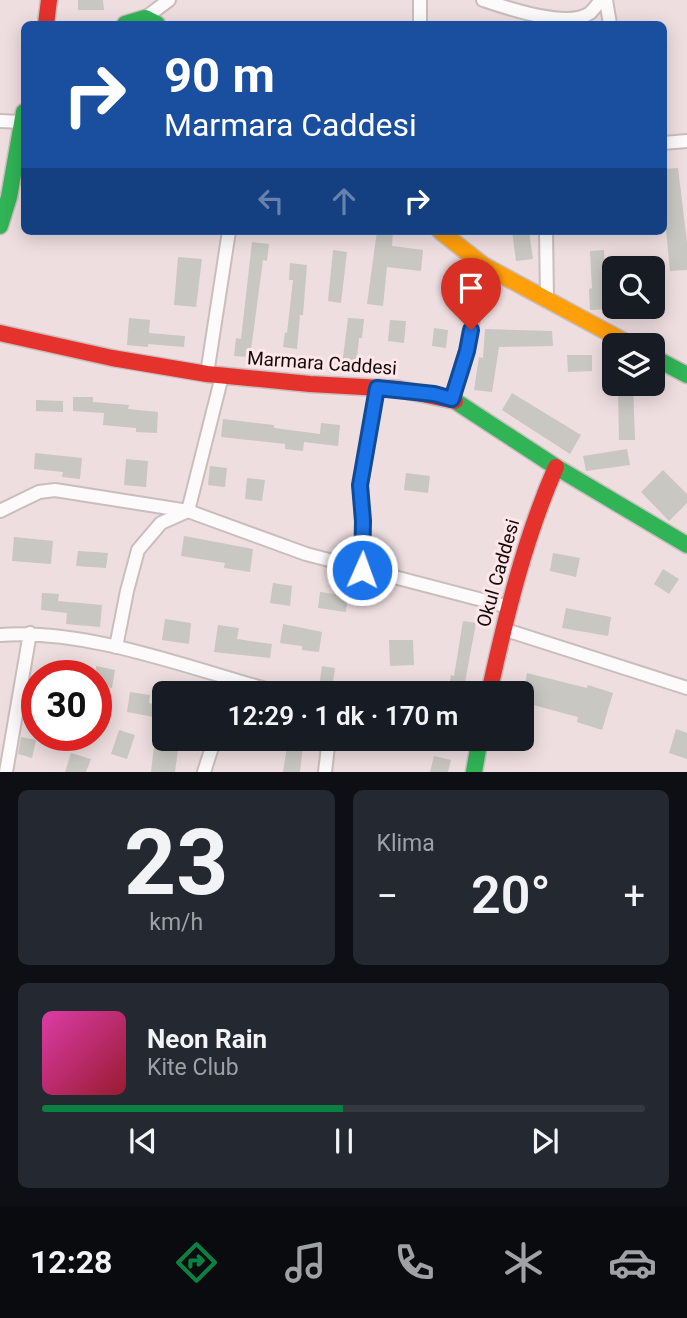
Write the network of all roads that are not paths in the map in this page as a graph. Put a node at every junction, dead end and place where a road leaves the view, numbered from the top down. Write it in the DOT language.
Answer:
graph roads {
  1 [pos="49,0"];
  2 [pos="169,0"];
  3 [pos="420,0"];
  4 [pos="483,0"];
  5 [pos="601,0"];
  6 [pos="606,0"];
  7 [pos="46,21"];
  8 [pos="151,21"];
  9 [pos="420,21"];
  10 [pos="610,21"];
  11 [pos="21,117"];
  12 [pos="0,121"];
  13 [pos="21,128"];
  14 [pos="687,141"];
  15 [pos="667,143"];
  16 [pos="0,226"];
  17 [pos="229,235"];
  18 [pos="445,235"];
  19 [pos="546,235"];
  20 [pos="483,265"];
  21 [pos="547,299"];
  22 [pos="0,333"];
  23 [pos="609,333"];
  24 [pos="665,363"];
  25 [pos="214,375"];
  26 [pos="687,375"];
  27 [pos="377,388"];
  28 [pos="452,399"];
  29 [pos="556,467"];
  30 [pos="0,510"];
  31 [pos="188,511"];
  32 [pos="687,545"];
  33 [pos="362,570"];
  34 [pos="509,607"];
  35 [pos="503,629"];
  36 [pos="30,633"];
  37 [pos="0,635"];
  38 [pos="116,647"];
  39 [pos="215,681"];
  40 [pos="492,681"];
  41 [pos="687,688"];
  42 [pos="211,751"];
  43 [pos="327,751"];
  44 [pos="477,751"];
  45 [pos="10,771"];
  46 [pos="204,772"];
  47 [pos="325,772"];
  48 [pos="474,772"];
  1 -- 7 [label="street"];
  2 -- 8 [label="street"];
  3 -- 9 [label="street"];
  4 -- 5 [label="street"];
  6 -- 10 [label="street"];
  11 -- 12 [label="street"];
  13 -- 16 [label="street"];
  14 -- 15 [label="street"];
  17 -- 25 [label="street"];
  18 -- 20 [label="street"];
  19 -- 21 [label="street"];
  20 -- 21 [label="street"];
  20 -- 28 [label="street"];
  21 -- 23 [label="street"];
  22 -- 25 [label="street, Marmara Caddesi"];
  24 -- 26 [label="street"];
  25 -- 27 [label="street, Marmara Caddesi"];
  25 -- 31 [label="street"];
  27 -- 28 [label="street, Marmara Caddesi"];
  27 -- 33 [label="street"];
  28 -- 29 [label="street, Marmara Caddesi"];
  29 -- 32 [label="street, Marmara Caddesi"];
  29 -- 34 [label="street, Okul Caddesi"];
  30 -- 31 [label="street"];
  31 -- 33 [label="street"];
  31 -- 38 [label="street"];
  33 -- 34 [label="street"];
  34 -- 35 [label="street, Okul Caddesi"];
  35 -- 40 [label="street, Okul Caddesi"];
  35 -- 41 [label="street"];
  36 -- 37 [label="street"];
  36 -- 38 [label="street"];
  36 -- 45 [label="street"];
  38 -- 39 [label="street"];
  42 -- 46 [label="street"];
  43 -- 47 [label="street"];
  44 -- 48 [label="street"];
}
